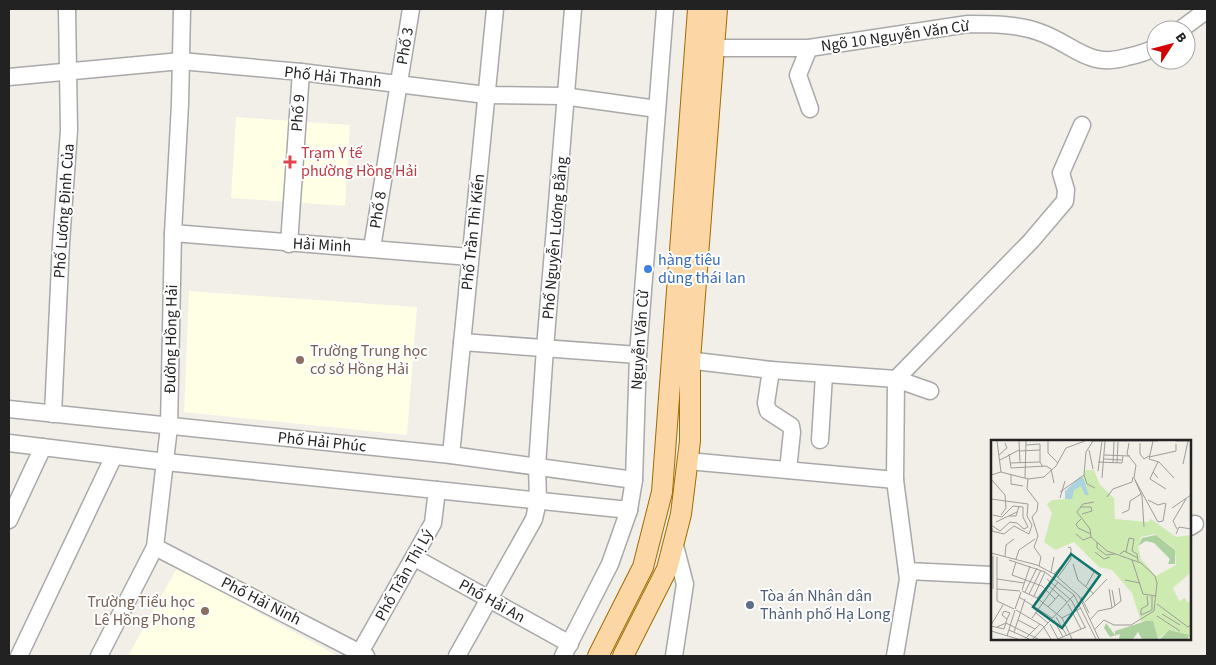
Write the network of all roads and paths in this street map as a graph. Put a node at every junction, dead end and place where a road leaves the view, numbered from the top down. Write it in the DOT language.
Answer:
graph roads {
  1 [pos="67,9"];
  2 [pos="182,9"];
  3 [pos="411,9"];
  4 [pos="495,9"];
  5 [pos="573,9"];
  6 [pos="665,9"];
  7 [pos="698,9"];
  8 [pos="717,9"];
  9 [pos="1207,10"];
  10 [pos="1194,20"];
  11 [pos="713,48"];
  12 [pos="809,48"];
  13 [pos="1146,50"];
  14 [pos="181,61"];
  15 [pos="69,70"];
  16 [pos="301,72"];
  17 [pos="9,77"];
  18 [pos="398,84"];
  19 [pos="486,95"];
  20 [pos="568,97"];
  21 [pos="658,109"];
  22 [pos="810,109"];
  23 [pos="1082,125"];
  24 [pos="173,233"];
  25 [pos="289,244"];
  26 [pos="372,248"];
  27 [pos="470,257"];
  28 [pos="462,342"];
  29 [pos="545,348"];
  30 [pos="638,355"];
  31 [pos="670,358"];
  32 [pos="690,360"];
  33 [pos="770,370"];
  34 [pos="824,375"];
  35 [pos="896,379"];
  36 [pos="930,391"];
  37 [pos="9,409"];
  38 [pos="53,414"];
  39 [pos="169,427"];
  40 [pos="820,440"];
  41 [pos="9,443"];
  42 [pos="43,447"];
  43 [pos="451,455"];
  44 [pos="114,456"];
  45 [pos="688,461"];
  46 [pos="166,462"];
  47 [pos="537,466"];
  48 [pos="788,470"];
  49 [pos="634,480"];
  50 [pos="895,480"];
  51 [pos="437,490"];
  52 [pos="538,501"];
  53 [pos="629,510"];
  54 [pos="9,520"];
  55 [pos="674,542"];
  56 [pos="155,547"];
  57 [pos="415,558"];
  58 [pos="907,571"];
  59 [pos="991,575"];
  60 [pos="489,599"];
  61 [pos="566,650"];
  62 [pos="361,655"];
  63 [pos="19,656"];
  64 [pos="99,656"];
  65 [pos="457,656"];
  66 [pos="598,656"];
  67 [pos="623,656"];
  68 [pos="674,656"];
  69 [pos="895,656"];
  1 -- 15 [label="street, Phố Lương Định Của"];
  2 -- 14 [label="street, Đường Hồng Hải"];
  3 -- 18 [label="street, Phố 3"];
  4 -- 19 [label="street, Phố Trần Thì Kiến"];
  5 -- 20 [label="street, Phố Nguyễn Lương Bằng"];
  6 -- 21 [label="street, Nguyễn Văn Cừ"];
  7 -- 31 [label="main road, Nguyễn Văn Cừ"];
  8 -- 11 [label="main road"];
  9 -- 10 [label="street"];
  11 -- 12 [label="street, Ngõ 10 Nguyễn Văn Cừ"];
  11 -- 32 [label="main road"];
  12 -- 13 [label="street, Ngõ 10 Nguyễn Văn Cừ"];
  12 -- 22 [label="street"];
  14 -- 15 [label="street, Phố Hải Thanh"];
  14 -- 16 [label="street, Phố Hải Thanh"];
  14 -- 24 [label="street, Đường Hồng Hải"];
  15 -- 17 [label="street, Phố Hải Thanh"];
  15 -- 38 [label="street, Phố Lương Định Của"];
  16 -- 18 [label="street, Phố Hải Thanh"];
  16 -- 25 [label="street, Phố 9"];
  18 -- 19 [label="street, Phố Hải Thanh"];
  18 -- 26 [label="street, Phố 8"];
  19 -- 20 [label="street, Phố Hải Thanh"];
  19 -- 27 [label="street, Phố Trần Thì Kiến"];
  20 -- 21 [label="street, Phố Hải Thanh"];
  20 -- 29 [label="street, Phố Nguyễn Lương Bằng"];
  21 -- 30 [label="street, Nguyễn Văn Cừ"];
  23 -- 35 [label="street"];
  24 -- 25 [label="street, Hải Minh"];
  24 -- 39 [label="street, Đường Hồng Hải"];
  25 -- 26 [label="street, Hải Minh"];
  26 -- 27 [label="street, Hải Minh"];
  27 -- 28 [label="street, Phố Trần Thì Kiến"];
  28 -- 29 [label="street"];
  28 -- 43 [label="street, Phố Trần Thì Kiến"];
  29 -- 30 [label="street"];
  29 -- 47 [label="street, Phố Nguyễn Lương Bằng"];
  30 -- 49 [label="street, Nguyễn Văn Cừ"];
  31 -- 32 [label="street"];
  31 -- 66 [label="main road, Nguyễn Văn Cừ"];
  32 -- 33 [label="street"];
  32 -- 45 [label="main road"];
  33 -- 34 [label="street"];
  33 -- 48 [label="street"];
  34 -- 35 [label="street"];
  34 -- 40 [label="street"];
  35 -- 36 [label="street"];
  35 -- 50 [label="street"];
  37 -- 38 [label="street, Phố Hải Phúc"];
  38 -- 39 [label="street, Phố Hải Phúc"];
  39 -- 43 [label="street, Phố Hải Phúc"];
  39 -- 46 [label="street, Đường Hồng Hải"];
  41 -- 42 [label="street"];
  42 -- 44 [label="street"];
  42 -- 54 [label="street"];
  43 -- 47 [label="street, Phố Hải Phúc"];
  44 -- 46 [label="street"];
  44 -- 63 [label="street"];
  45 -- 48 [label="street"];
  45 -- 55 [label="main road"];
  46 -- 51 [label="street"];
  46 -- 56 [label="street, Đường Hồng Hải"];
  47 -- 49 [label="street, Phố Hải Phúc"];
  47 -- 52 [label="street, Phố Nguyễn Lương Bằng"];
  48 -- 50 [label="street"];
  49 -- 53 [label="street, Nguyễn Văn Cừ"];
  50 -- 58 [label="street"];
  51 -- 52 [label="street"];
  51 -- 57 [label="street, Phố Trần Thị Lý"];
  52 -- 53 [label="street"];
  52 -- 60 [label="street, Phố Nguyễn Lương Bằng"];
  53 -- 61 [label="street, Nguyễn Văn Cừ"];
  55 -- 67 [label="main road"];
  55 -- 68 [label="street"];
  56 -- 62 [label="street, Phố Hải Ninh"];
  56 -- 64 [label="street, Đường Hồng Hải"];
  57 -- 60 [label="street, Phố Hải An"];
  57 -- 62 [label="street, Phố Trần Thị Lý"];
  58 -- 59 [label="street"];
  58 -- 69 [label="street"];
  60 -- 61 [label="street, Phố Hải An"];
  60 -- 65 [label="street, Phố Nguyễn Lương Bằng"];
}
